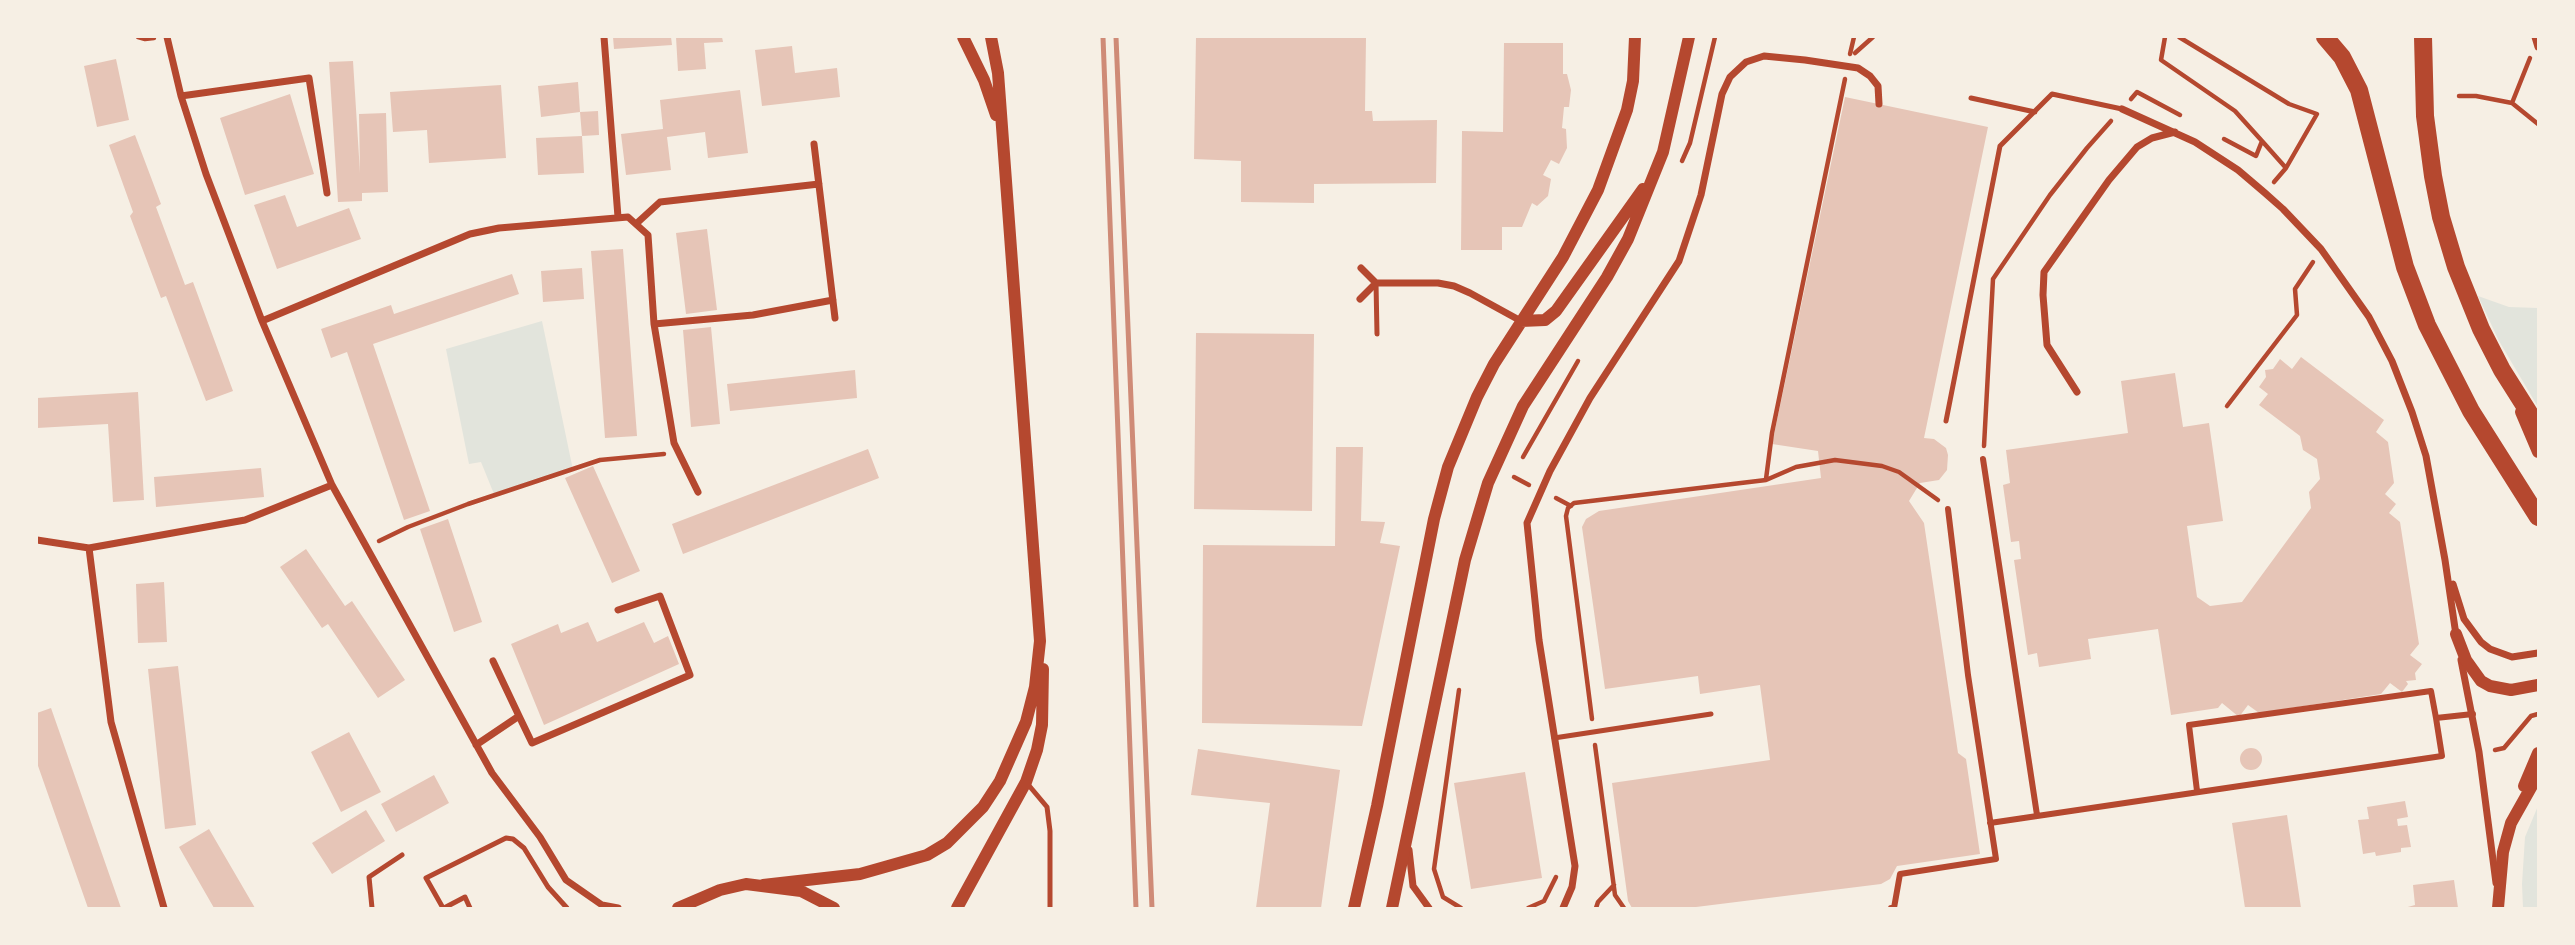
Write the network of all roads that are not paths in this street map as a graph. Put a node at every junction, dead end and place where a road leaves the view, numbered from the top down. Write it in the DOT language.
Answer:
graph roads {
  1 [pos="167,37"];
  2 [pos="604,37"];
  3 [pos="963,37"];
  4 [pos="991,37"];
  5 [pos="1635,37"];
  6 [pos="1689,37"];
  7 [pos="2325,37"];
  8 [pos="2423,37"];
  9 [pos="181,96"];
  10 [pos="1971,98"];
  11 [pos="1880,104"];
  12 [pos="2122,109"];
  13 [pos="2035,111"];
  14 [pos="2175,132"];
  15 [pos="814,144"];
  16 [pos="1003,146"];
  17 [pos="1663,152"];
  18 [pos="819,184"];
  19 [pos="327,193"];
  20 [pos="618,217"];
  21 [pos="637,223"];
  22 [pos="1361,268"];
  23 [pos="1376,283"];
  24 [pos="1360,299"];
  25 [pos="833,300"];
  26 [pos="835,317"];
  27 [pos="262,321"];
  28 [pos="1521,321"];
  29 [pos="654,324"];
  30 [pos="1377,334"];
  31 [pos="2502,370"];
  32 [pos="2077,392"];
  33 [pos="1946,421"];
  34 [pos="2538,427"];
  35 [pos="2538,452"];
  36 [pos="1983,459"];
  37 [pos="332,485"];
  38 [pos="698,492"];
  39 [pos="1948,509"];
  40 [pos="2538,517"];
  41 [pos="37,540"];
  42 [pos="89,548"];
  43 [pos="2445,560"];
  44 [pos="618,610"];
  45 [pos="2456,634"];
  46 [pos="1040,641"];
  47 [pos="2538,653"];
  48 [pos="492,662"];
  49 [pos="2538,685"];
  50 [pos="1711,714"];
  51 [pos="2473,714"];
  52 [pos="519,716"];
  53 [pos="2437,718"];
  54 [pos="1554,738"];
  55 [pos="476,745"];
  56 [pos="2538,753"];
  57 [pos="2538,775"];
  58 [pos="1026,782"];
  59 [pos="2197,790"];
  60 [pos="2037,815"];
  61 [pos="1990,823"];
  62 [pos="2511,823"];
  63 [pos="1409,832"];
  64 [pos="402,855"];
  65 [pos="763,885"];
  66 [pos="676,907"];
  67 [pos="164,908"];
  68 [pos="372,908"];
  69 [pos="444,908"];
  70 [pos="470,908"];
  71 [pos="567,908"];
  72 [pos="618,908"];
  73 [pos="834,908"];
  74 [pos="957,908"];
  75 [pos="1050,908"];
  76 [pos="1353,908"];
  77 [pos="1392,908"];
  78 [pos="1429,908"];
  79 [pos="1563,908"];
  80 [pos="1893,908"];
  81 [pos="2498,908"];
  1 -- 9 [label="street"];
  2 -- 20 [label="street"];
  3 -- 16 [label="street"];
  4 -- 16 [label="street"];
  5 -- 28 [label="street"];
  6 -- 17 [label="street"];
  7 -- 40 [label="main road"];
  8 -- 31 [label="main road"];
  9 -- 19 [label="street"];
  9 -- 27 [label="street"];
  10 -- 13 [label="lane"];
  11 -- 54 [label="street"];
  12 -- 13 [label="lane"];
  12 -- 14 [label="street"];
  13 -- 33 [label="lane"];
  14 -- 32 [label="street"];
  14 -- 43 [label="street"];
  15 -- 18 [label="street"];
  16 -- 46 [label="street"];
  17 -- 28 [label="street"];
  17 -- 63 [label="street"];
  18 -- 21 [label="street"];
  18 -- 25 [label="street"];
  20 -- 21 [label="street"];
  20 -- 27 [label="street"];
  21 -- 29 [label="street"];
  22 -- 23 [label="street"];
  23 -- 24 [label="street"];
  23 -- 28 [label="street"];
  23 -- 30 [label="lane"];
  25 -- 26 [label="street"];
  25 -- 29 [label="street"];
  27 -- 37 [label="street"];
  28 -- 76 [label="street"];
  29 -- 38 [label="street"];
  31 -- 34 [label="main road"];
  31 -- 35 [label="street"];
  36 -- 60 [label="street"];
  37 -- 42 [label="street"];
  37 -- 55 [label="street"];
  39 -- 61 [label="street"];
  41 -- 42 [label="street"];
  42 -- 67 [label="street"];
  43 -- 45 [label="street"];
  43 -- 47 [label="street"];
  44 -- 52 [label="street"];
  45 -- 49 [label="street"];
  45 -- 51 [label="street"];
  46 -- 58 [label="street"];
  46 -- 65 [label="street"];
  48 -- 52 [label="street"];
  50 -- 54 [label="lane"];
  51 -- 53 [label="street"];
  51 -- 81 [label="street"];
  52 -- 55 [label="street"];
  53 -- 59 [label="street"];
  53 -- 59 [label="street"];
  54 -- 79 [label="street"];
  55 -- 72 [label="street"];
  56 -- 62 [label="street"];
  57 -- 62 [label="street"];
  58 -- 74 [label="street"];
  58 -- 75 [label="lane"];
  59 -- 60 [label="street"];
  60 -- 61 [label="street"];
  61 -- 80 [label="street"];
  62 -- 81 [label="street"];
  63 -- 77 [label="street"];
  63 -- 78 [label="street"];
  64 -- 68 [label="lane"];
  65 -- 66 [label="street"];
  65 -- 73 [label="street"];
  69 -- 70 [label="lane"];
  69 -- 71 [label="lane"];
}
